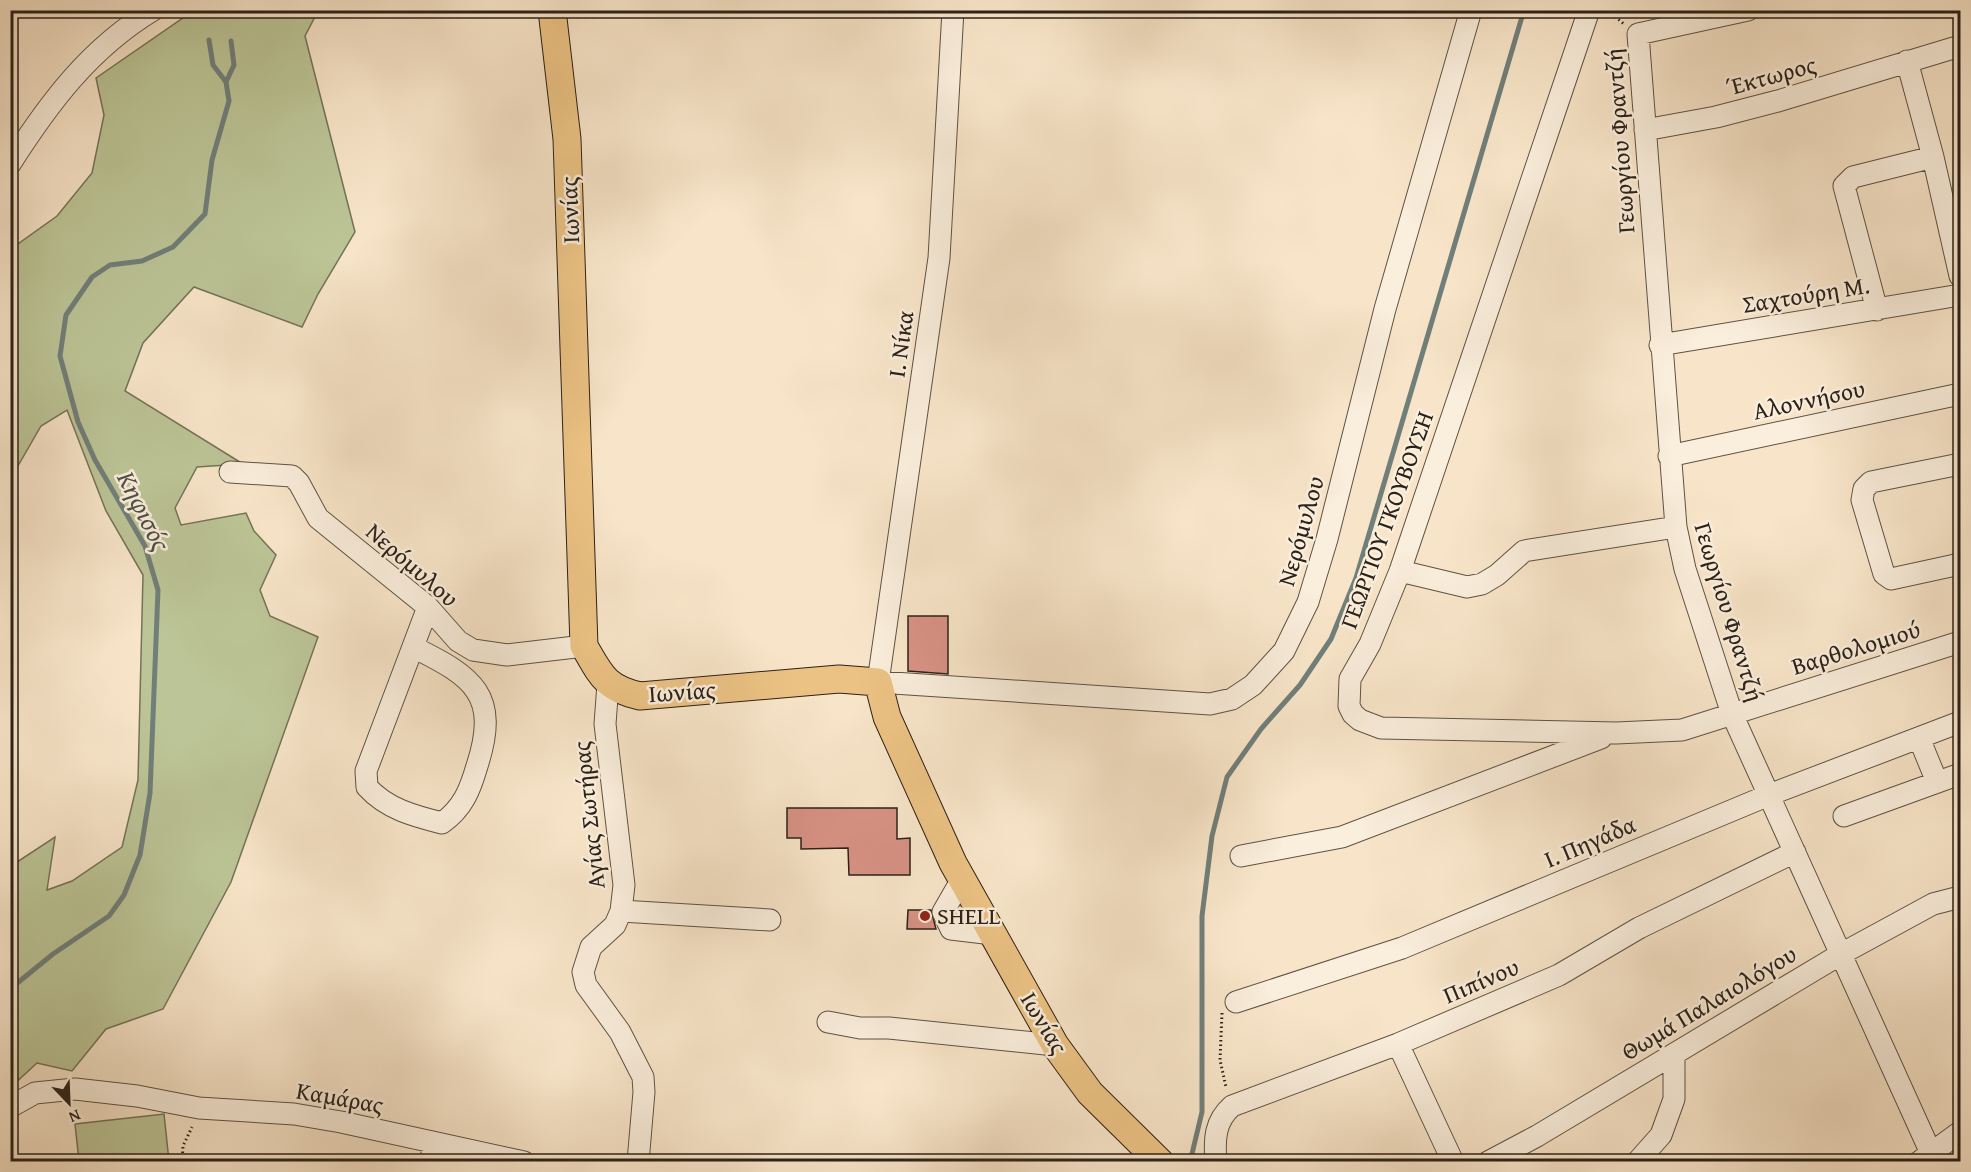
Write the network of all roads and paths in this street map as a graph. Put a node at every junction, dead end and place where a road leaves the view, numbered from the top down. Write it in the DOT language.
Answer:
graph roads {
  1 [pos="153,10"];
  2 [pos="552,10"];
  3 [pos="953,10"];
  4 [pos="1471,10"];
  5 [pos="1589,10"];
  6 [pos="1748,10"];
  7 [pos="1960,46"];
  8 [pos="1907,61"];
  9 [pos="1645,130"];
  10 [pos="1933,157"];
  11 [pos="10,164"];
  12 [pos="1960,276"];
  13 [pos="1960,295"];
  14 [pos="1877,310"];
  15 [pos="1660,345"];
  16 [pos="1960,394"];
  17 [pos="1669,456"];
  18 [pos="1960,464"];
  19 [pos="230,472"];
  20 [pos="1676,527"];
  21 [pos="1960,564"];
  22 [pos="1400,571"];
  23 [pos="428,607"];
  24 [pos="1960,642"];
  25 [pos="584,646"];
  26 [pos="413,647"];
  27 [pos="878,682"];
  28 [pos="608,684"];
  29 [pos="1732,714"];
  30 [pos="1960,722"];
  31 [pos="1616,733"];
  32 [pos="1919,738"];
  33 [pos="1960,774"];
  34 [pos="1936,782"];
  35 [pos="1769,795"];
  36 [pos="1845,816"];
  37 [pos="1795,852"];
  38 [pos="1241,856"];
  39 [pos="1960,897"];
  40 [pos="621,911"];
  41 [pos="770,920"];
  42 [pos="1840,954"];
  43 [pos="1236,1002"];
  44 [pos="828,1022"];
  45 [pos="1398,1044"];
  46 [pos="1055,1045"];
  47 [pos="1674,1054"];
  48 [pos="1232,1106"];
  49 [pos="10,1107"];
  50 [pos="200,1108"];
  51 [pos="1960,1131"];
  52 [pos="432,1152"];
  53 [pos="1929,1158"];
  54 [pos="182,1161"];
  55 [pos="524,1161"];
  56 [pos="638,1161"];
  57 [pos="1160,1161"];
  58 [pos="1216,1161"];
  59 [pos="1453,1161"];
  60 [pos="1488,1161"];
  61 [pos="1637,1161"];
  1 -- 11 [label="street"];
  2 -- 25 [label="main road, Ιωνίας"];
  3 -- 27 [label="street, Ι. Νίκα"];
  4 -- 27 [label="street, Νερόμυλου"];
  5 -- 22 [label="street, ΓΕΩΡΓΙΟΥ ΓΚΟΥΒΟΥΣΗ"];
  6 -- 9 [label="street, Γεωργίου Φραντζή"];
  7 -- 8 [label="street, Έκτωρος"];
  8 -- 9 [label="street, Έκτωρος"];
  8 -- 10 [label="street"];
  9 -- 15 [label="street, Γεωργίου Φραντζή"];
  10 -- 12 [label="street"];
  10 -- 14 [label="street"];
  13 -- 14 [label="street, Σαχτούρη Μ."];
  14 -- 15 [label="street, Σαχτούρη Μ."];
  15 -- 17 [label="street, Γεωργίου Φραντζή"];
  16 -- 17 [label="street, Αλοννήσου"];
  17 -- 20 [label="street, Γεωργίου Φραντζή"];
  18 -- 21 [label="street"];
  19 -- 23 [label="street, Νερόμυλου"];
  20 -- 22 [label="street"];
  20 -- 29 [label="street, Γεωργίου Φραντζή"];
  22 -- 31 [label="street, ΓΕΩΡΓΙΟΥ ΓΚΟΥΒΟΥΣΗ"];
  23 -- 25 [label="street, Νερόμυλου"];
  23 -- 26 [label="street"];
  24 -- 29 [label="street, Βαρθολομιού"];
  25 -- 28 [label="main road"];
  26 -- 26 [label="street"];
  27 -- 28 [label="main road, Ιωνίας"];
  27 -- 46 [label="main road, Ιωνίας"];
  28 -- 40 [label="street, Αγίας Σωτήρας"];
  29 -- 31 [label="street, ΓΕΩΡΓΙΟΥ ΓΚΟΥΒΟΥΣΗ"];
  29 -- 35 [label="street, Γεωργίου Φραντζή"];
  30 -- 32 [label="street, Ι. Πηγάδα"];
  31 -- 38 [label="street"];
  32 -- 34 [label="street"];
  32 -- 35 [label="street, Ι. Πηγάδα"];
  33 -- 34 [label="street"];
  34 -- 36 [label="street"];
  35 -- 37 [label="street, Γεωργίου Φραντζή"];
  35 -- 43 [label="street, Ι. Πηγάδα"];
  37 -- 42 [label="street, Γεωργίου Φραντζή"];
  37 -- 45 [label="street, Πιπίνου"];
  39 -- 42 [label="street, Θωμά Παλαιολόγου"];
  40 -- 41 [label="street"];
  40 -- 56 [label="street, Αγίας Σωτήρας"];
  42 -- 47 [label="street, Θωμά Παλαιολόγου"];
  42 -- 53 [label="street, Γεωργίου Φραντζή"];
  43 -- 48 [label="path"];
  44 -- 46 [label="street"];
  45 -- 48 [label="street, Πιπίνου"];
  45 -- 59 [label="street"];
  46 -- 57 [label="main road, Ιωνίας"];
  47 -- 60 [label="street, Θωμά Παλαιολόγου"];
  47 -- 61 [label="street"];
  48 -- 58 [label="street"];
  49 -- 50 [label="street, Καμάρας"];
  50 -- 52 [label="street, Καμάρας"];
  50 -- 54 [label="path"];
  51 -- 53 [label="street"];
  52 -- 55 [label="street, Καμάρας"];
}
